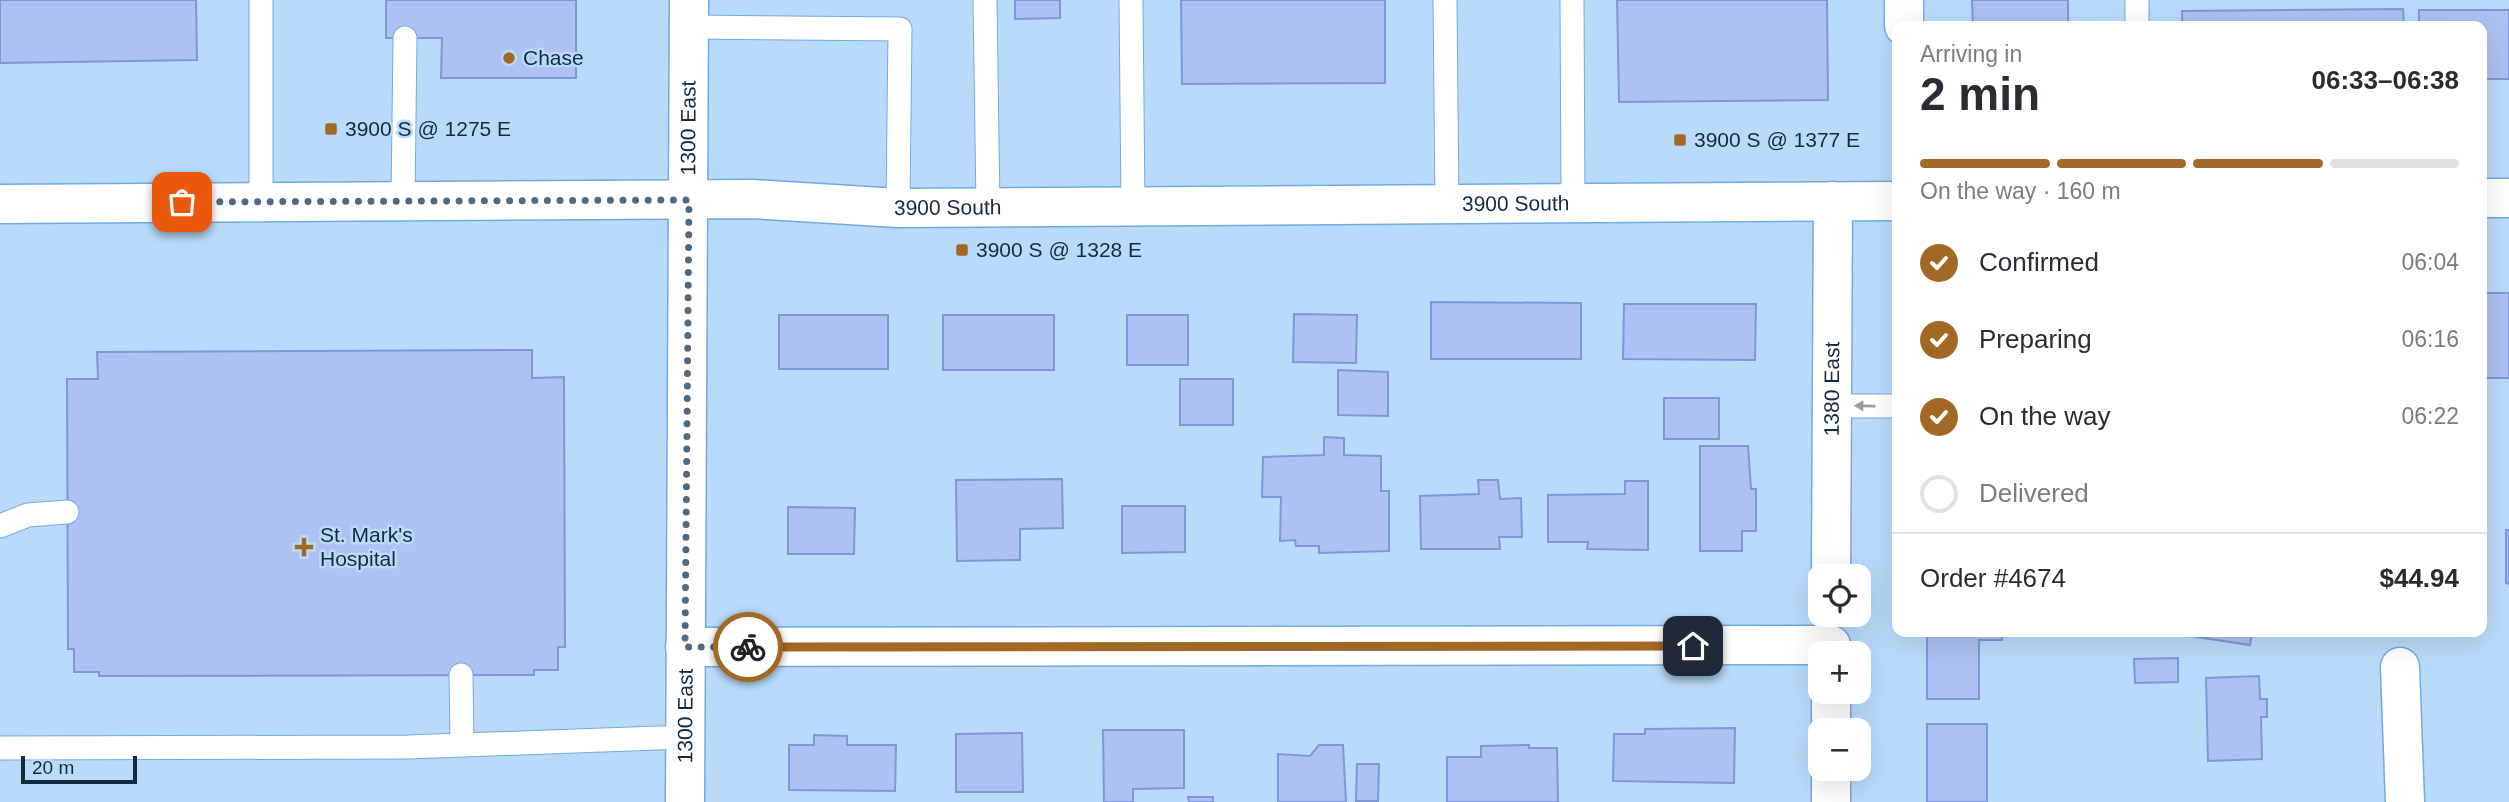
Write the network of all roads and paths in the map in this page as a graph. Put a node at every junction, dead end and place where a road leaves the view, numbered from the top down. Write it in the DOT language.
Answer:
graph roads {
  1 [pos="261,0"];
  2 [pos="985,0"];
  3 [pos="1131,0"];
  4 [pos="1445,0"];
  5 [pos="1572,0"];
  6 [pos="1904,0"];
  7 [pos="2137,0"];
  8 [pos="689,14"];
  9 [pos="1904,21"];
  10 [pos="2137,21"];
  11 [pos="405,38"];
  12 [pos="2487,198"];
  13 [pos="2509,198"];
  14 [pos="689,200"];
  15 [pos="403,201"];
  16 [pos="1833,201"];
  17 [pos="1892,201"];
  18 [pos="261,202"];
  19 [pos="1573,203"];
  20 [pos="0,204"];
  21 [pos="1447,204"];
  22 [pos="1133,206"];
  23 [pos="988,207"];
  24 [pos="898,208"];
  25 [pos="1832,406"];
  26 [pos="1892,406"];
  27 [pos="67,512"];
  28 [pos="0,526"];
  29 [pos="1831,564"];
  30 [pos="1831,637"];
  31 [pos="685,647"];
  32 [pos="2400,667"];
  33 [pos="461,675"];
  34 [pos="685,737"];
  35 [pos="462,745"];
  36 [pos="0,748"];
  37 [pos="1831,781"];
  38 [pos="685,802"];
  39 [pos="1831,802"];
  40 [pos="2405,802"];
  1 -- 18 [label="lane"];
  2 -- 23 [label="lane"];
  3 -- 22 [label="lane"];
  4 -- 21 [label="lane"];
  5 -- 19 [label="lane"];
  6 -- 9 [label="main road"];
  7 -- 10 [label="lane"];
  8 -- 14 [label="main road, 1300 East"];
  8 -- 24 [label="lane"];
  11 -- 15 [label="lane"];
  12 -- 13 [label="main road"];
  14 -- 15 [label="main road, 3900 South"];
  14 -- 24 [label="main road, 3900 South"];
  14 -- 31 [label="main road, 1300 East"];
  15 -- 18 [label="main road, 3900 South"];
  16 -- 17 [label="main road, 3900 South"];
  16 -- 19 [label="main road, 3900 South"];
  16 -- 25 [label="main road, 1380 East"];
  18 -- 20 [label="main road, 3900 South"];
  19 -- 21 [label="main road, 3900 South"];
  21 -- 22 [label="main road, 3900 South"];
  22 -- 23 [label="main road, 3900 South"];
  23 -- 24 [label="main road, 3900 South"];
  26 -- 25 [label="lane, one-way"];
  25 -- 29 [label="main road, 1380 East"];
  27 -- 28 [label="lane"];
  30 -- 31 [label="main road"];
  31 -- 34 [label="main road, 1300 East"];
  32 -- 40 [label="main road"];
  33 -- 35 [label="lane"];
  34 -- 35 [label="lane"];
  34 -- 38 [label="main road, 1300 East"];
  35 -- 36 [label="lane"];
  37 -- 39 [label="main road"];
}
